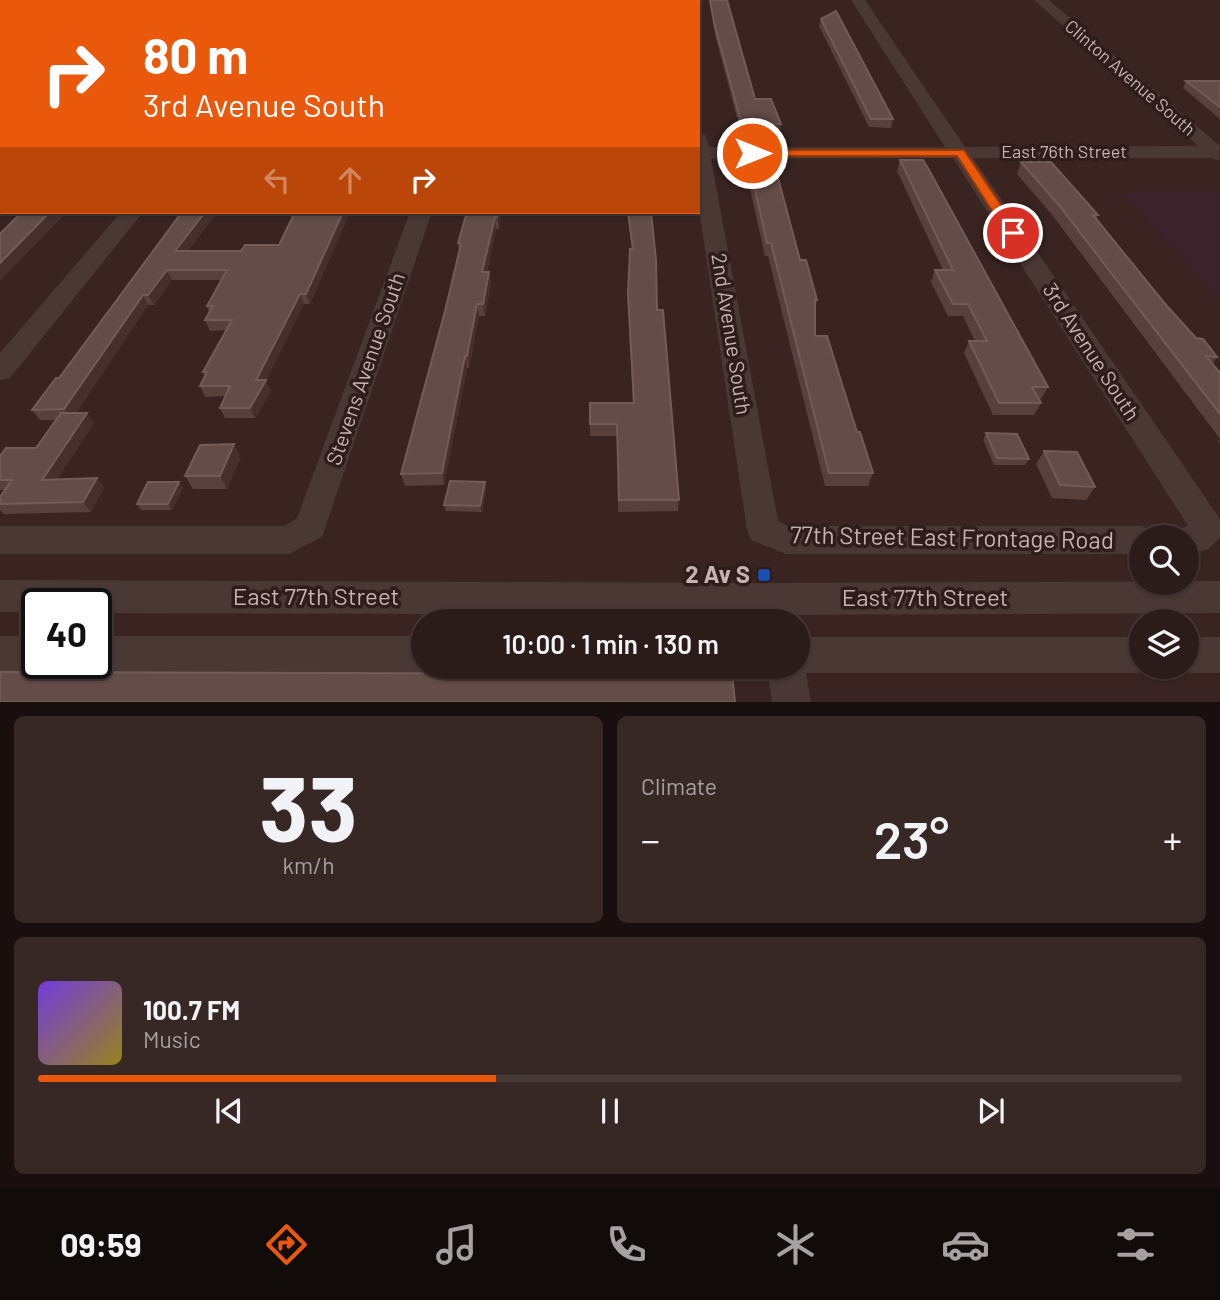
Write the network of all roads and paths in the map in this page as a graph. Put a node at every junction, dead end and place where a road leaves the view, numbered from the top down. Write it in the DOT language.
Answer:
graph roads {
  1 [pos="858,0"];
  2 [pos="1041,0"];
  3 [pos="700,148"];
  4 [pos="960,153"];
  5 [pos="1218,153"];
  6 [pos="700,154"];
  7 [pos="130,214"];
  8 [pos="420,214"];
  9 [pos="0,370"];
  10 [pos="1191,525"];
  11 [pos="763,530"];
  12 [pos="0,540"];
  13 [pos="1129,540"];
  14 [pos="0,596"];
  15 [pos="244,597"];
  16 [pos="1220,597"];
  17 [pos="736,609"];
  18 [pos="810,609"];
  19 [pos="0,613"];
  20 [pos="21,614"];
  21 [pos="112,614"];
  22 [pos="0,654"];
  23 [pos="21,654"];
  24 [pos="112,654"];
  25 [pos="411,654"];
  26 [pos="810,654"];
  27 [pos="1129,654"];
  28 [pos="1199,654"];
  29 [pos="1220,654"];
  30 [pos="788,679"];
  31 [pos="792,702"];
  1 -- 4 [label="street, 3rd Avenue South"];
  2 -- 5 [label="street, Clinton Avenue South"];
  3 -- 4 [label="street, East 76th Street"];
  4 -- 5 [label="street, East 76th Street"];
  4 -- 10 [label="street, 3rd Avenue South"];
  6 -- 11 [label="street, 2nd Avenue South"];
  7 -- 9 [label="street"];
  8 -- 12 [label="street, Stevens Avenue South"];
  11 -- 13 [label="street, 77th Street East Frontage Road"];
  14 -- 15 [label="street, East 77th Street"];
  15 -- 17 [label="street, East 77th Street"];
  15 -- 21 [label="street"];
  16 -- 18 [label="street, East 77th Street"];
  19 -- 20 [label="street"];
  22 -- 23 [label="street"];
  24 -- 25 [label="street"];
  26 -- 27 [label="street"];
  28 -- 29 [label="street"];
  30 -- 31 [label="street"];
}
